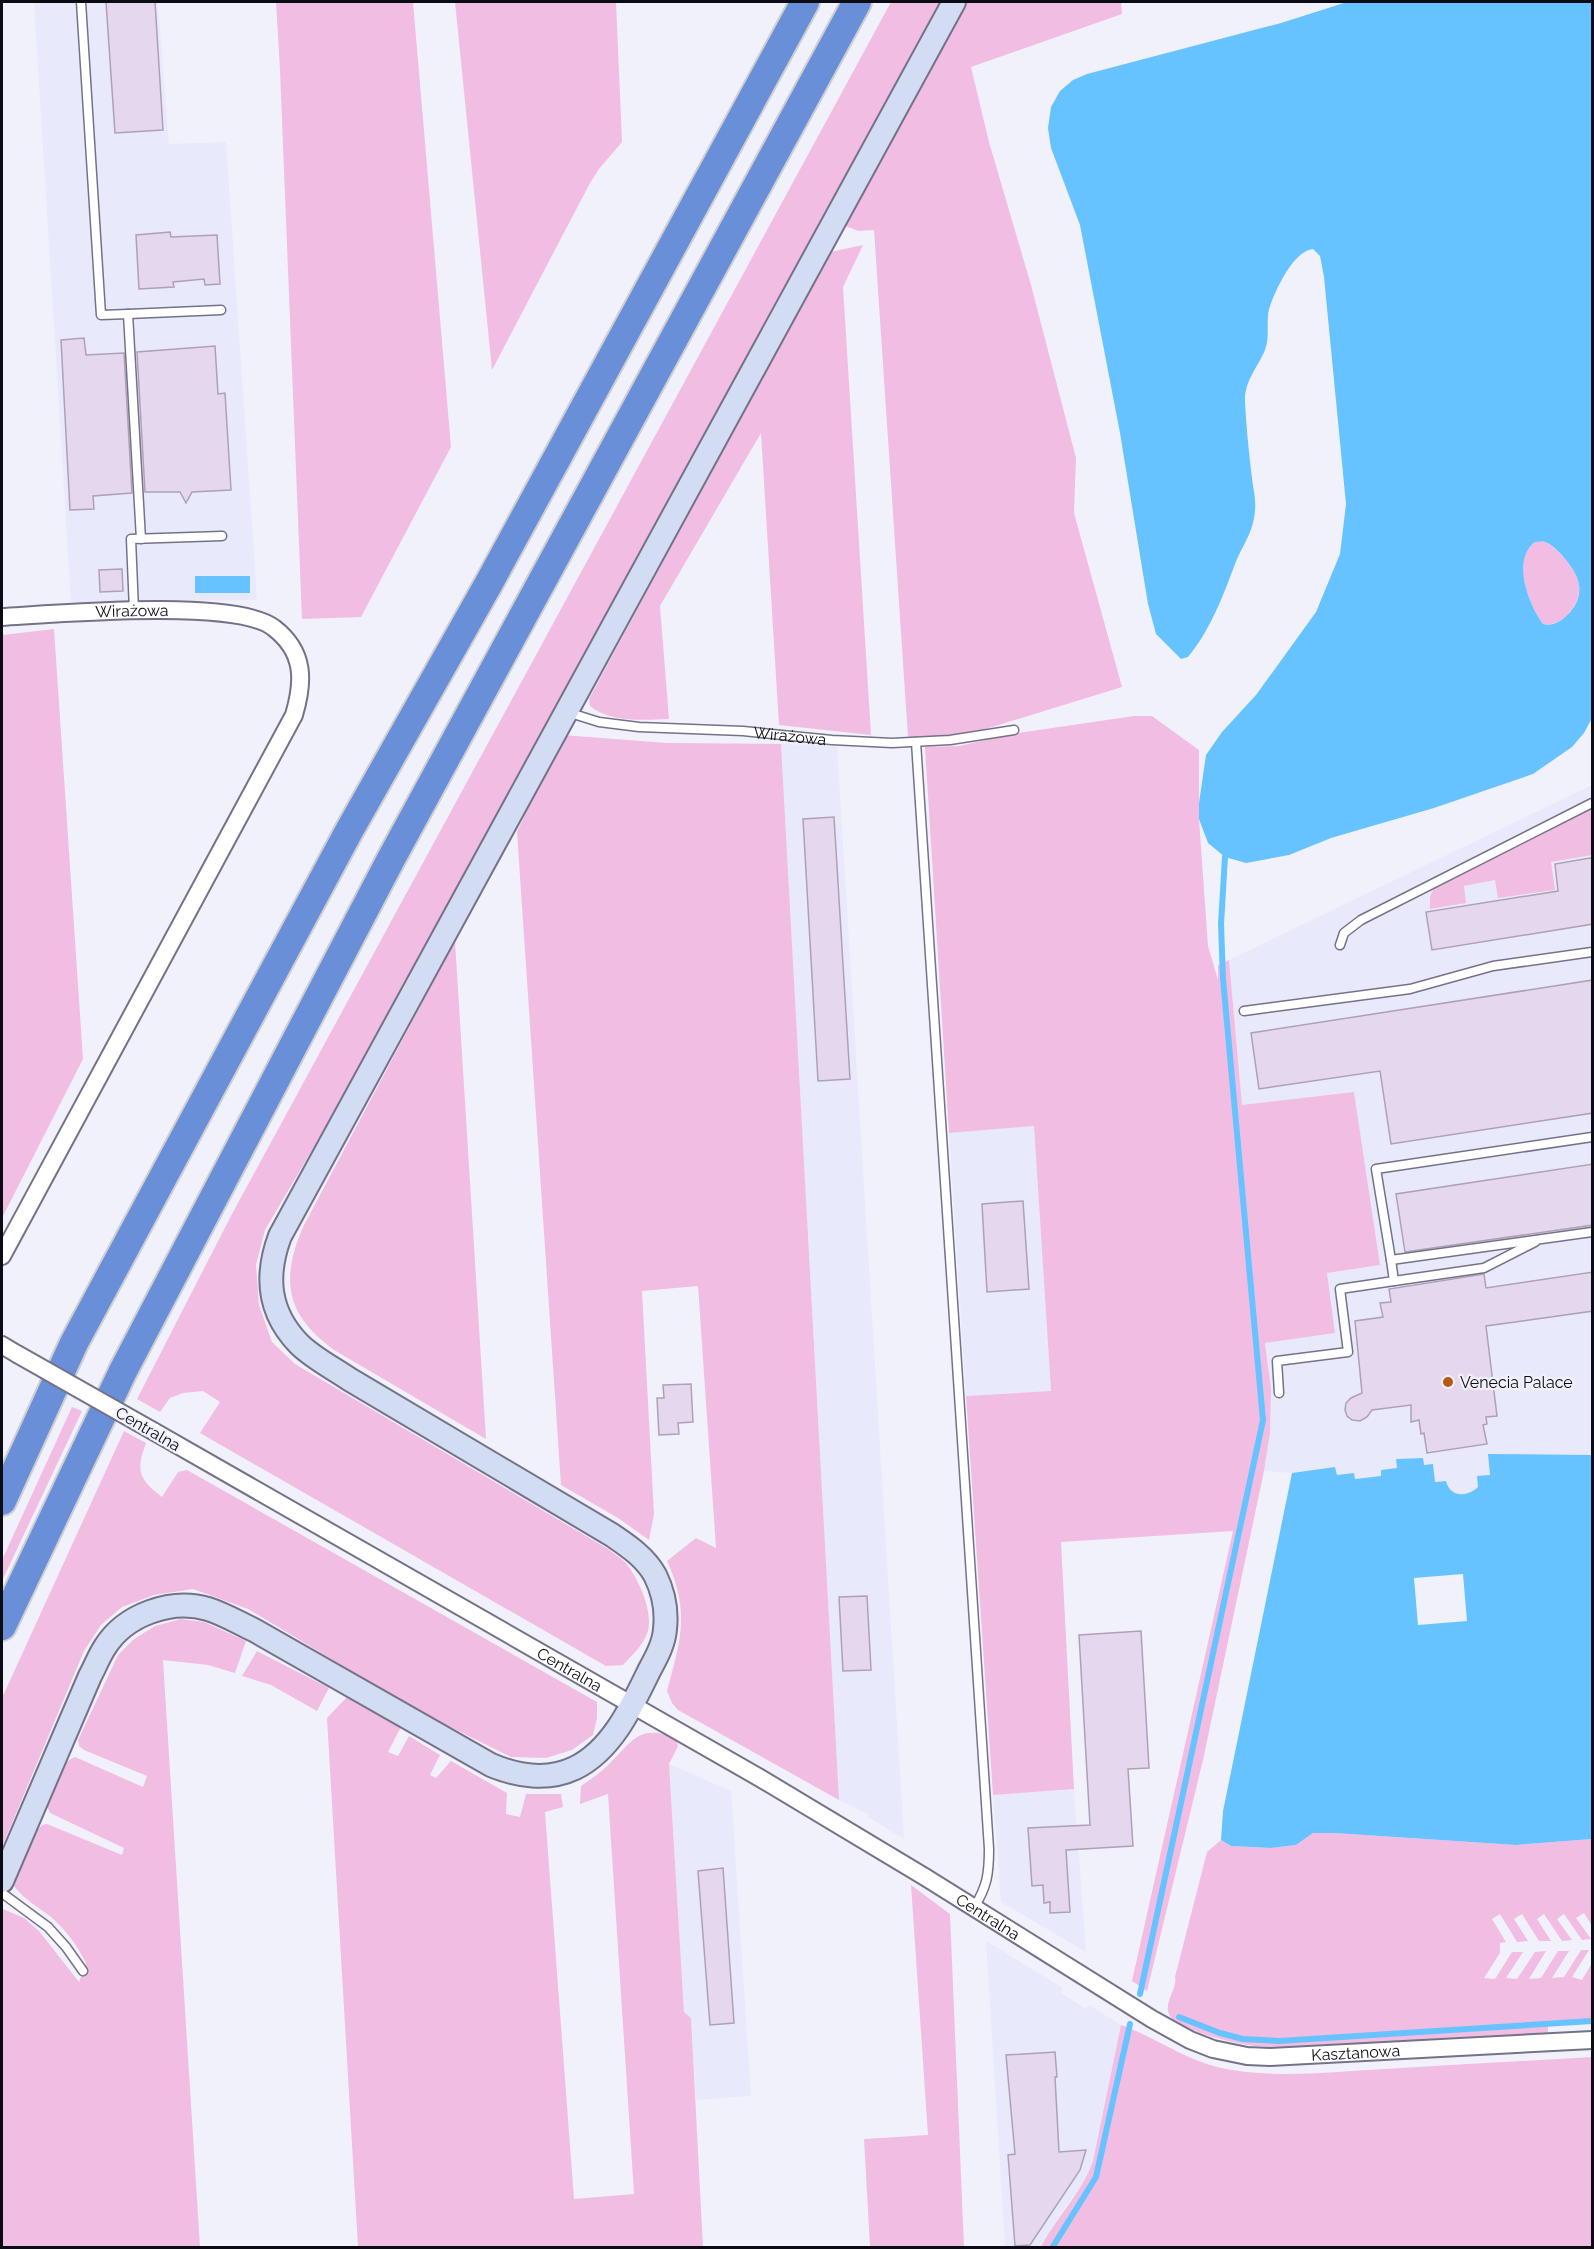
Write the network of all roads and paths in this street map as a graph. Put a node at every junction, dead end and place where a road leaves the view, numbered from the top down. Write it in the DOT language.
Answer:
graph roads {
  1 [pos="81,2"];
  2 [pos="805,2"];
  3 [pos="857,2"];
  4 [pos="954,2"];
  5 [pos="221,310"];
  6 [pos="128,314"];
  7 [pos="222,536"];
  8 [pos="141,539"];
  9 [pos="134,611"];
  10 [pos="2,617"];
  11 [pos="566,712"];
  12 [pos="1014,730"];
  13 [pos="916,742"];
  14 [pos="1593,803"];
  15 [pos="1340,945"];
  16 [pos="1593,952"];
  17 [pos="1244,1011"];
  18 [pos="1593,1137"];
  19 [pos="1593,1232"];
  20 [pos="1541,1239"];
  21 [pos="2,1256"];
  22 [pos="1391,1260"];
  23 [pos="1394,1281"];
  24 [pos="2,1345"];
  25 [pos="1279,1393"];
  26 [pos="2,1502"];
  27 [pos="2,1626"];
  28 [pos="633,1704"];
  29 [pos="2,1881"];
  30 [pos="2,1893"];
  31 [pos="974,1908"];
  32 [pos="83,1971"];
  33 [pos="1131,2007"];
  34 [pos="1593,2040"];
  1 -- 6 [label="lane"];
  2 -- 26 [label="highway"];
  3 -- 27 [label="highway"];
  4 -- 11 [label="street"];
  5 -- 6 [label="lane"];
  6 -- 8 [label="lane"];
  7 -- 8 [label="lane"];
  8 -- 9 [label="lane"];
  9 -- 10 [label="street, Wirażowa"];
  9 -- 21 [label="street, Wirażowa"];
  11 -- 13 [label="lane, Wirażowa"];
  11 -- 28 [label="street"];
  12 -- 13 [label="lane, Wirażowa"];
  13 -- 31 [label="lane"];
  14 -- 15 [label="lane"];
  16 -- 17 [label="lane"];
  18 -- 22 [label="lane"];
  19 -- 20 [label="lane"];
  20 -- 22 [label="lane"];
  20 -- 23 [label="lane"];
  22 -- 23 [label="lane"];
  23 -- 25 [label="lane"];
  24 -- 28 [label="street, Centralna, bridge"];
  28 -- 29 [label="street"];
  28 -- 31 [label="street, Centralna"];
  30 -- 32 [label="lane"];
  31 -- 33 [label="street, Centralna"];
  33 -- 34 [label="street, Kasztanowa"];
}
